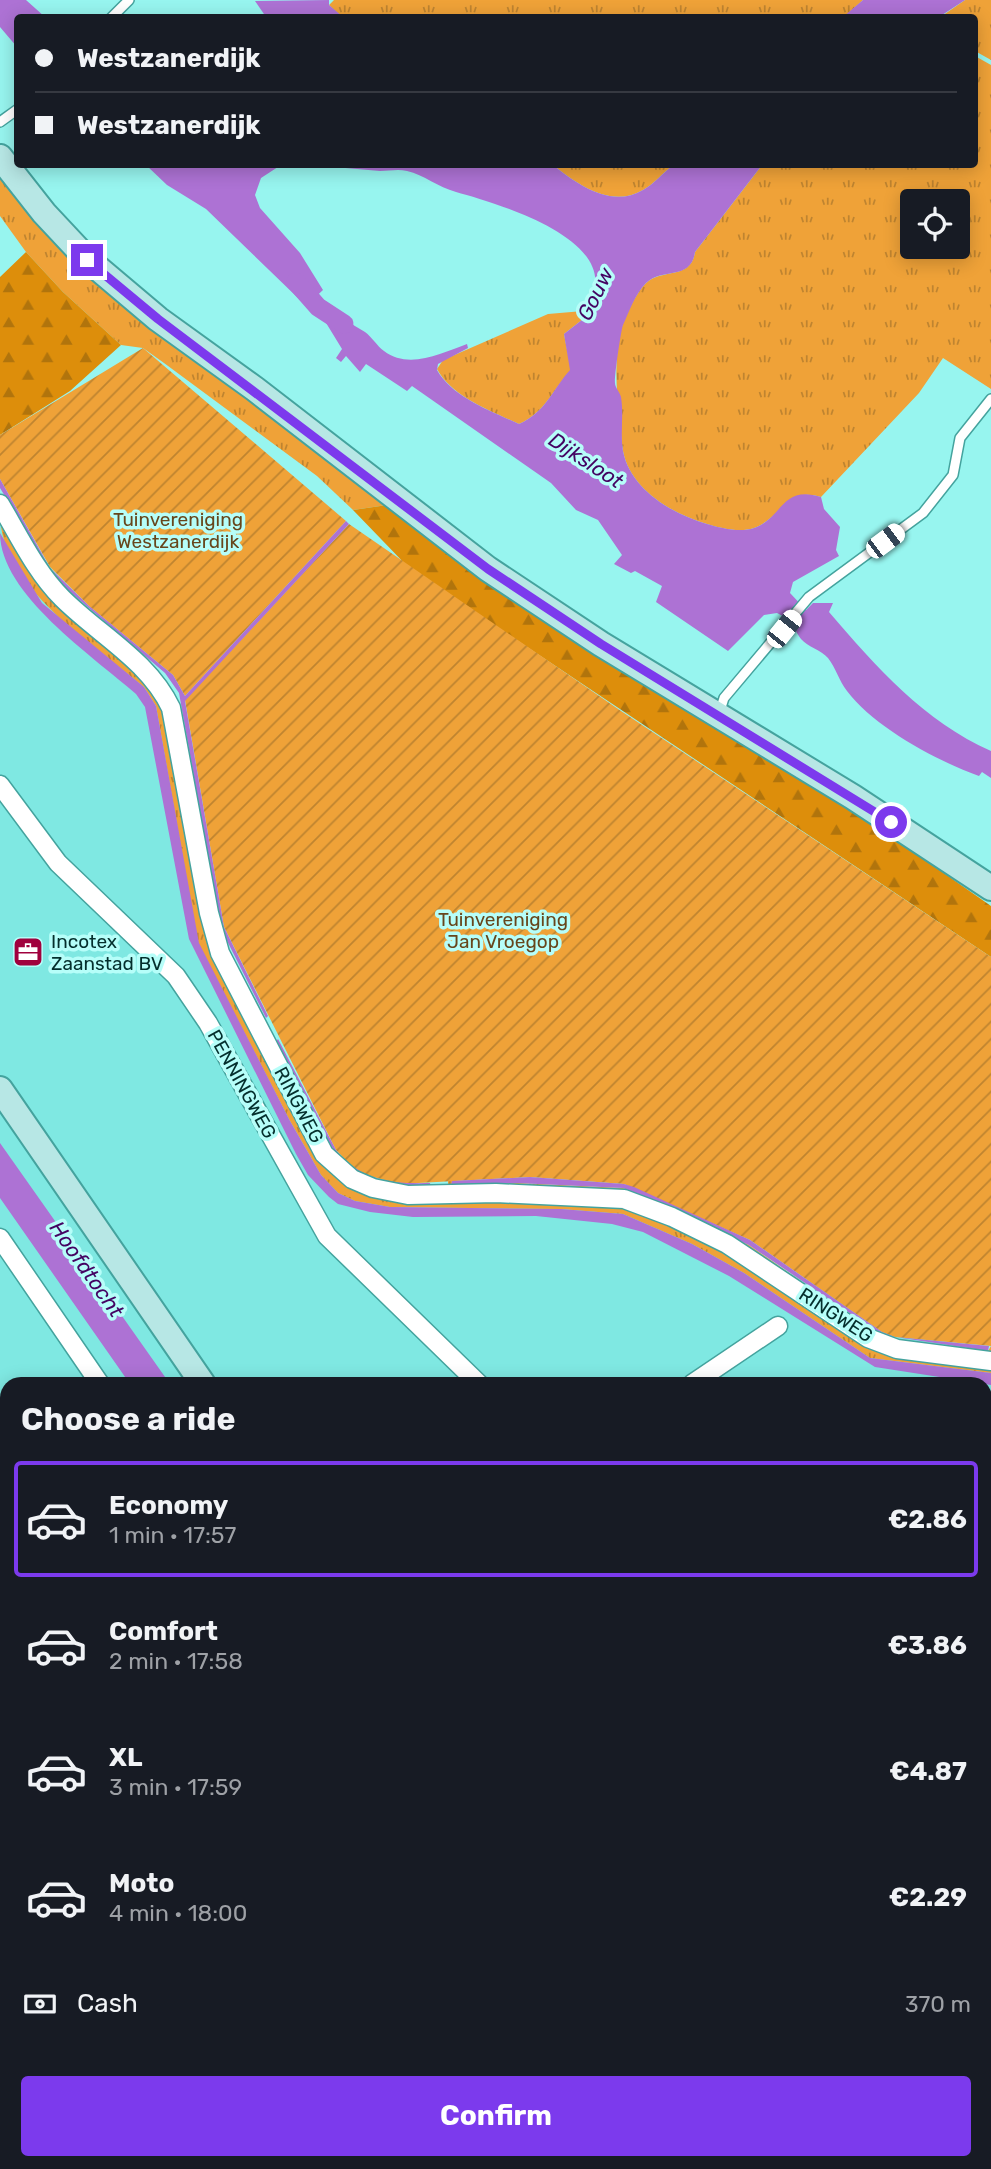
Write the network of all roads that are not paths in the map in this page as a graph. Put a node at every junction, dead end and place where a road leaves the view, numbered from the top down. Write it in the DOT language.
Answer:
graph roads {
  1 [pos="129,0"];
  2 [pos="115,14"];
  3 [pos="14,111"];
  4 [pos="0,122"];
  5 [pos="0,157"];
  6 [pos="991,398"];
  7 [pos="0,504"];
  8 [pos="718,715"];
  9 [pos="0,785"];
  10 [pos="991,888"];
  11 [pos="0,1089"];
  12 [pos="0,1238"];
  13 [pos="778,1326"];
  14 [pos="991,1361"];
  15 [pos="95,1377"];
  16 [pos="198,1377"];
  17 [pos="472,1377"];
  18 [pos="702,1377"];
  1 -- 2 [label="lane"];
  3 -- 4 [label="lane"];
  5 -- 8 [label="street"];
  6 -- 8 [label="lane"];
  7 -- 14 [label="street, RINGWEG"];
  8 -- 10 [label="street"];
  9 -- 17 [label="street, PENNINGWEG"];
  11 -- 16 [label="street"];
  12 -- 15 [label="street"];
  13 -- 18 [label="street"];
}
